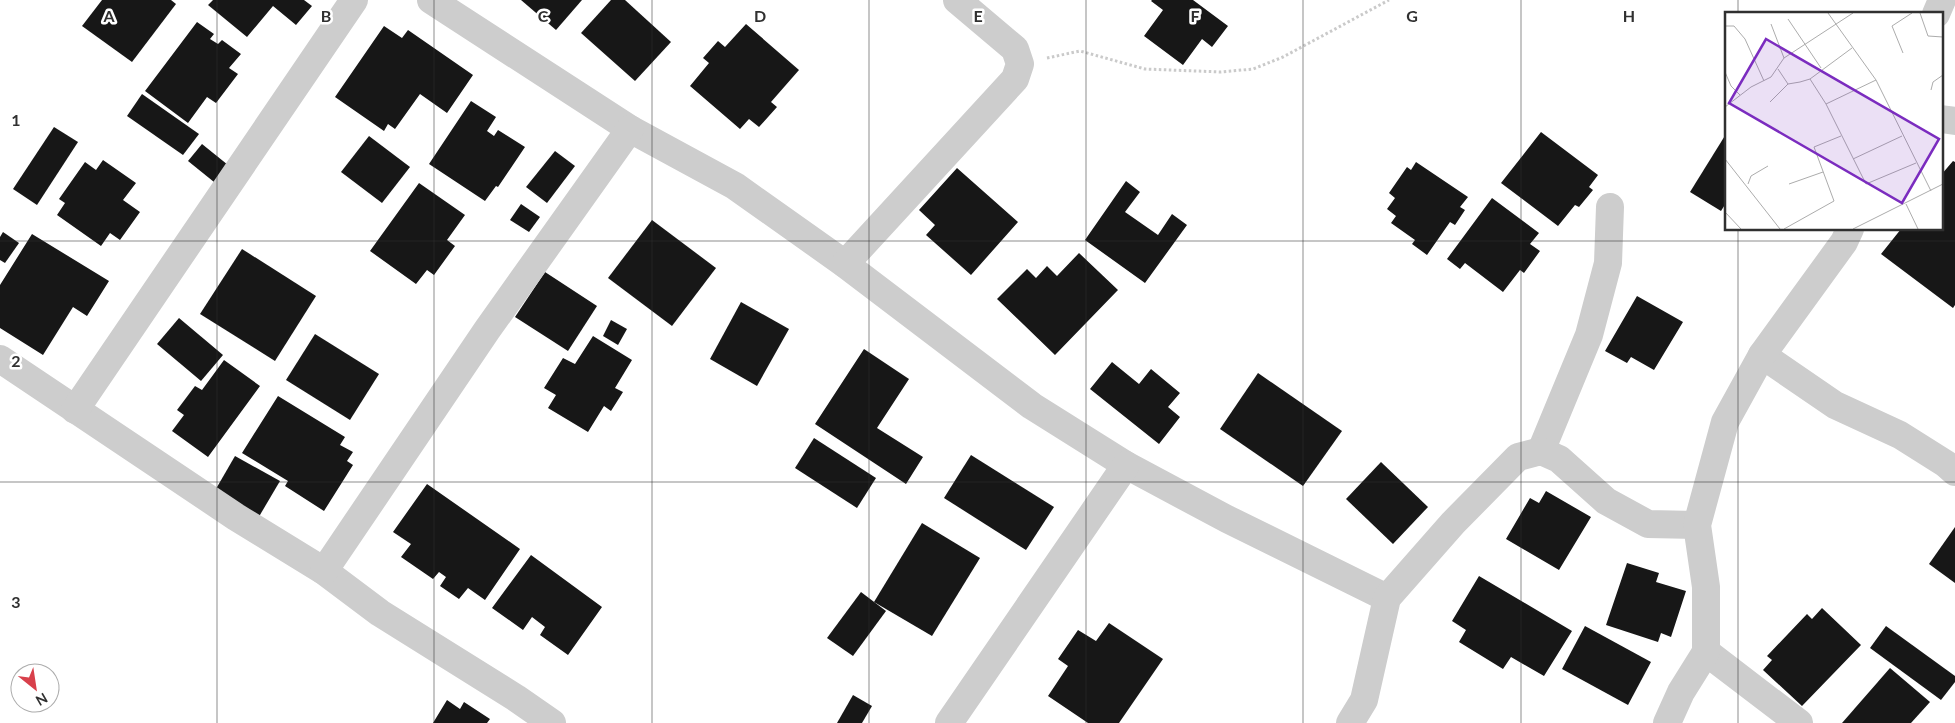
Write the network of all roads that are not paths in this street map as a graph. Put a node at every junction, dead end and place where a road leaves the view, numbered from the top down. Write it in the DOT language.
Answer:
graph roads {
  1 [pos="354,0"];
  2 [pos="431,0"];
  3 [pos="957,0"];
  4 [pos="1942,0"];
  5 [pos="1937,12"];
  6 [pos="1942,119"];
  7 [pos="1955,121"];
  8 [pos="630,129"];
  9 [pos="1610,207"];
  10 [pos="1850,230"];
  11 [pos="845,264"];
  12 [pos="1762,355"];
  13 [pos="0,359"];
  14 [pos="75,410"];
  15 [pos="1541,451"];
  16 [pos="1126,465"];
  17 [pos="1955,472"];
  18 [pos="1696,525"];
  19 [pos="324,570"];
  20 [pos="1387,598"];
  21 [pos="1706,652"];
  22 [pos="552,723"];
  23 [pos="949,723"];
  24 [pos="1350,723"];
  25 [pos="1667,723"];
  26 [pos="1799,723"];
  1 -- 14 [label="street"];
  2 -- 8 [label="street"];
  3 -- 11 [label="street"];
  4 -- 5 [label="street"];
  6 -- 7 [label="street"];
  8 -- 11 [label="street"];
  8 -- 19 [label="street"];
  9 -- 15 [label="street"];
  10 -- 12 [label="street"];
  11 -- 16 [label="street"];
  12 -- 17 [label="street"];
  12 -- 18 [label="street"];
  13 -- 14 [label="street"];
  14 -- 19 [label="street"];
  15 -- 18 [label="street"];
  15 -- 20 [label="street"];
  16 -- 20 [label="street"];
  16 -- 23 [label="street"];
  18 -- 21 [label="street"];
  19 -- 22 [label="street"];
  20 -- 24 [label="street"];
  21 -- 25 [label="street"];
  21 -- 26 [label="street"];
}
